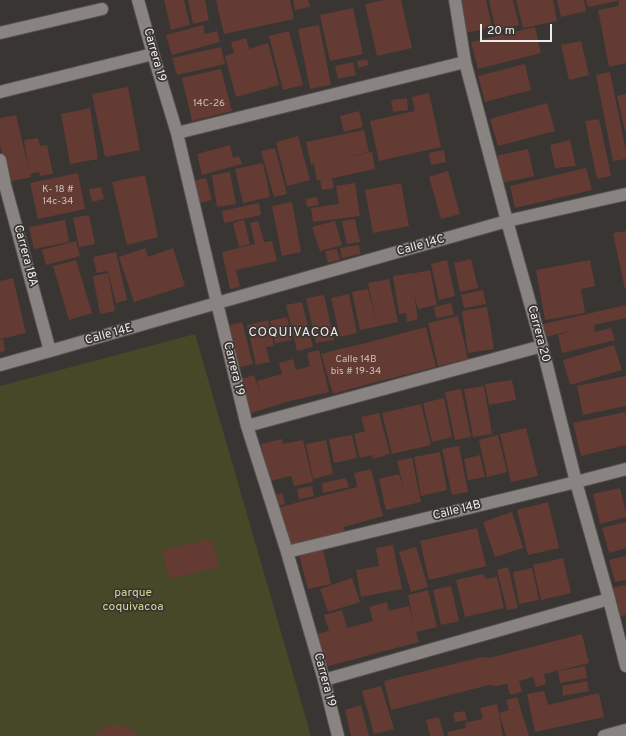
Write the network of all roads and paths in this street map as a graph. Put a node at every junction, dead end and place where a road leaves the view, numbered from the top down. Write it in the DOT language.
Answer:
graph roads {
  1 [pos="138,0"];
  2 [pos="455,0"];
  3 [pos="102,10"];
  4 [pos="0,33"];
  5 [pos="153,54"];
  6 [pos="465,62"];
  7 [pos="0,92"];
  8 [pos="177,133"];
  9 [pos="0,160"];
  10 [pos="3,185"];
  11 [pos="626,194"];
  12 [pos="507,221"];
  13 [pos="217,303"];
  14 [pos="542,346"];
  15 [pos="50,351"];
  16 [pos="0,365"];
  17 [pos="247,426"];
  18 [pos="626,469"];
  19 [pos="576,482"];
  20 [pos="287,552"];
  21 [pos="609,599"];
  22 [pos="626,666"];
  23 [pos="324,680"];
  24 [pos="626,730"];
  25 [pos="338,736"];
  26 [pos="604,736"];
  1 -- 5 [label="street, Carrera 19"];
  2 -- 6 [label="street, Carrera 20"];
  3 -- 4 [label="street"];
  5 -- 7 [label="street"];
  5 -- 8 [label="street, Carrera 19"];
  6 -- 8 [label="street"];
  6 -- 12 [label="street, Carrera 20"];
  8 -- 13 [label="street, Carrera 19"];
  9 -- 10 [label="street, Carrera 18A"];
  10 -- 15 [label="street, Carrera 18A"];
  11 -- 12 [label="street, Calle 14C"];
  12 -- 13 [label="street, Calle 14C"];
  12 -- 14 [label="street, Carrera 20"];
  13 -- 15 [label="street, Calle 14E"];
  13 -- 17 [label="street, Carrera 19"];
  14 -- 17 [label="street"];
  14 -- 19 [label="street, Carrera 20"];
  15 -- 16 [label="street, Calle 14E"];
  17 -- 20 [label="street, Carrera 19"];
  18 -- 19 [label="street, Calle 14B"];
  19 -- 20 [label="street, Calle 14B"];
  19 -- 21 [label="street, Carrera 20"];
  20 -- 23 [label="street, Carrera 19"];
  21 -- 22 [label="street, Carrera 20"];
  21 -- 23 [label="street"];
  23 -- 25 [label="street, Carrera 19"];
  24 -- 26 [label="street"];
}
